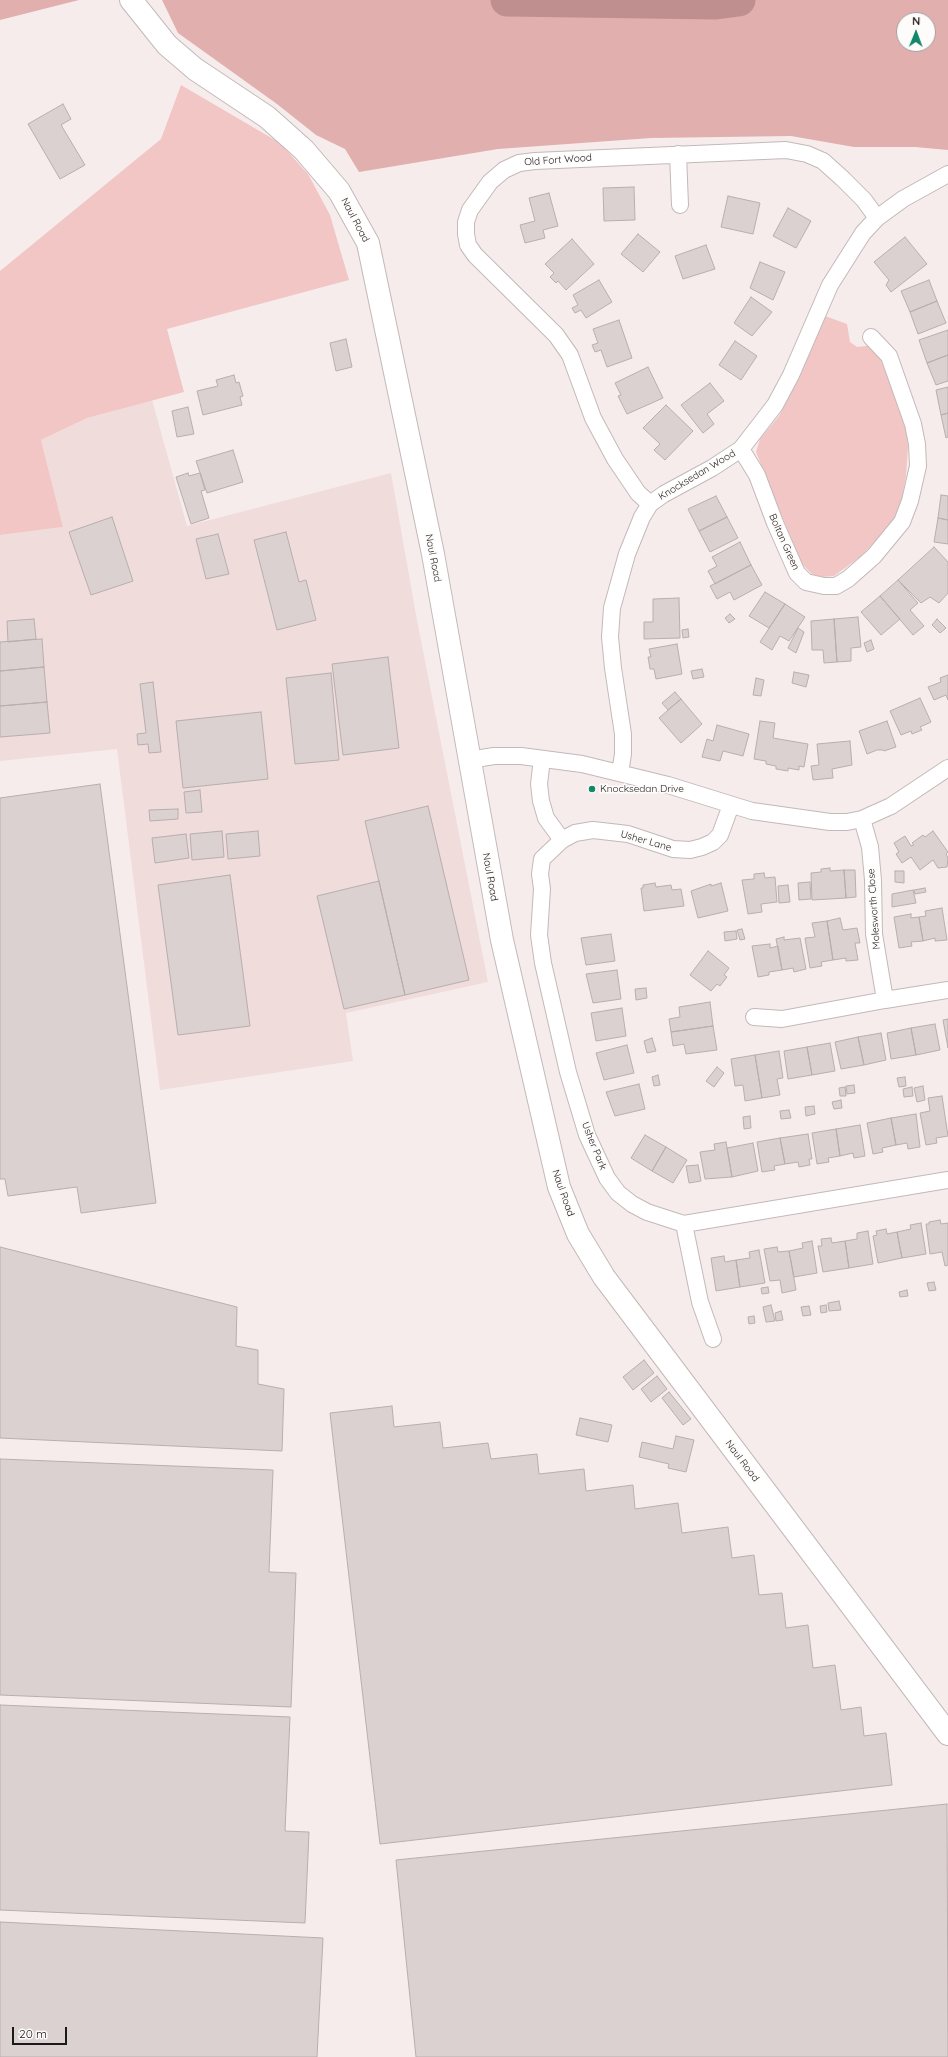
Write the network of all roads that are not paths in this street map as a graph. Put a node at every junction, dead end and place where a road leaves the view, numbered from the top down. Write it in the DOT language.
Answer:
graph roads {
  1 [pos="131,0"];
  2 [pos="678,154"];
  3 [pos="948,174"];
  4 [pos="680,205"];
  5 [pos="877,218"];
  6 [pos="871,337"];
  7 [pos="741,449"];
  8 [pos="650,504"];
  9 [pos="542,759"];
  10 [pos="469,760"];
  11 [pos="948,768"];
  12 [pos="620,773"];
  13 [pos="730,805"];
  14 [pos="862,819"];
  15 [pos="562,840"];
  16 [pos="948,990"];
  17 [pos="885,1000"];
  18 [pos="754,1017"];
  19 [pos="948,1180"];
  20 [pos="684,1224"];
  21 [pos="713,1339"];
  22 [pos="948,1734"];
  1 -- 10 [label="main road, Naul Road"];
  2 -- 4 [label="street"];
  2 -- 5 [label="street, Old Fort Wood"];
  2 -- 8 [label="street, Old Fort Wood"];
  3 -- 5 [label="street, Knocksedan Wood"];
  5 -- 7 [label="street, Knocksedan Wood"];
  6 -- 7 [label="street, Boltan Green"];
  7 -- 8 [label="street, Knocksedan Wood"];
  8 -- 12 [label="street, Knocksedan Wood"];
  9 -- 10 [label="street"];
  9 -- 12 [label="street"];
  9 -- 15 [label="street"];
  10 -- 22 [label="main road, Naul Road"];
  11 -- 14 [label="street"];
  12 -- 13 [label="street"];
  13 -- 14 [label="street"];
  13 -- 15 [label="street, Usher Lane"];
  14 -- 17 [label="street, Molesworth Close"];
  15 -- 20 [label="street, Usher Park"];
  16 -- 17 [label="street"];
  17 -- 18 [label="street"];
  19 -- 20 [label="street, Usher Park"];
  20 -- 21 [label="street"];
}
